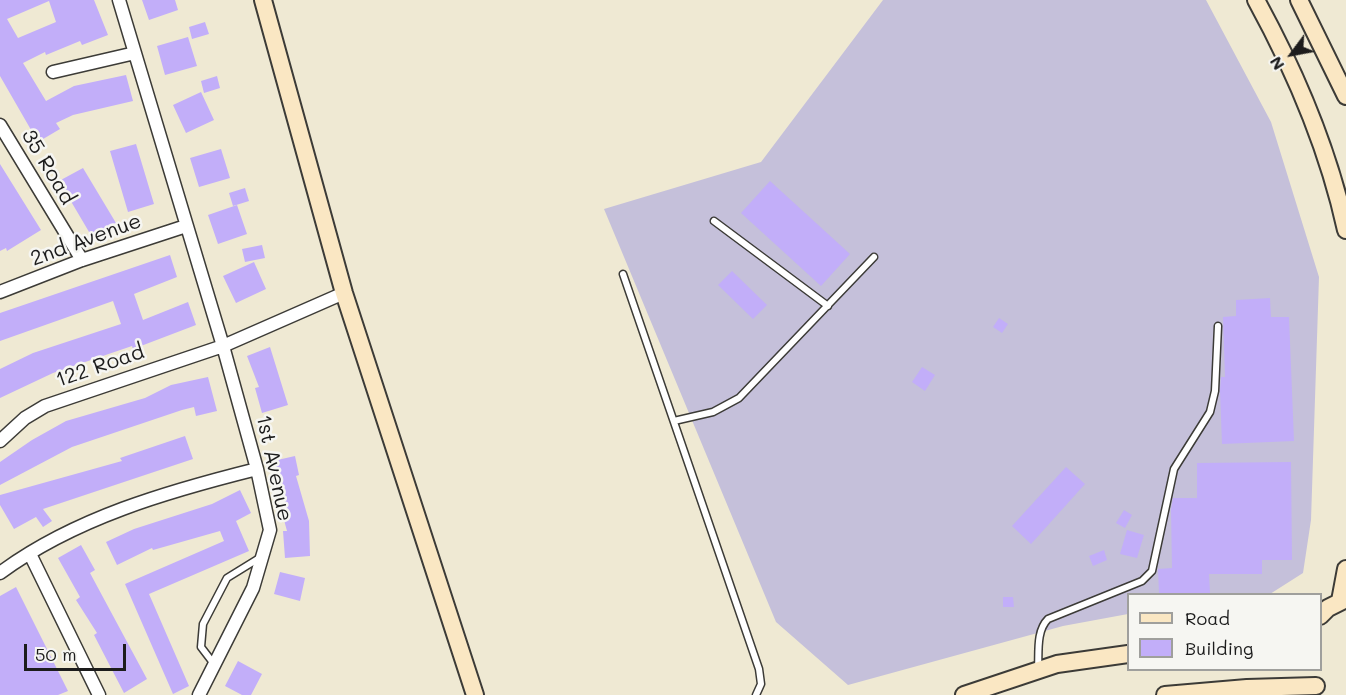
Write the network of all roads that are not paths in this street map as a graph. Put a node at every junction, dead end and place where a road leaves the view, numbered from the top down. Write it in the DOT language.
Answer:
graph roads {
  1 [pos="119,0"];
  2 [pos="263,0"];
  3 [pos="1256,0"];
  4 [pos="1299,0"];
  5 [pos="135,53"];
  6 [pos="53,72"];
  7 [pos="1346,96"];
  8 [pos="0,125"];
  9 [pos="714,220"];
  10 [pos="186,226"];
  11 [pos="1346,230"];
  12 [pos="874,257"];
  13 [pos="82,260"];
  14 [pos="623,274"];
  15 [pos="0,292"];
  16 [pos="344,293"];
  17 [pos="828,306"];
  18 [pos="1218,326"];
  19 [pos="223,346"];
  20 [pos="674,421"];
  21 [pos="0,441"];
  22 [pos="257,469"];
  23 [pos="30,554"];
  24 [pos="264,555"];
  25 [pos="2,568"];
  26 [pos="1346,569"];
  27 [pos="1343,600"];
  28 [pos="1322,615"];
  29 [pos="1127,654"];
  30 [pos="215,665"];
  31 [pos="1038,670"];
  32 [pos="1310,671"];
  33 [pos="1247,688"];
  34 [pos="1319,691"];
  35 [pos="99,695"];
  36 [pos="199,695"];
  37 [pos="475,695"];
  38 [pos="756,695"];
  39 [pos="964,695"];
  40 [pos="1165,695"];
  41 [pos="1265,695"];
  1 -- 5 [label="street, 1st Avenue"];
  2 -- 16 [label="street"];
  3 -- 11 [label="street"];
  4 -- 7 [label="street"];
  5 -- 6 [label="street"];
  5 -- 10 [label="street, 1st Avenue"];
  8 -- 13 [label="street, 35 Road"];
  9 -- 17 [label="lane"];
  10 -- 13 [label="street, 2nd Avenue"];
  10 -- 19 [label="street, 1st Avenue"];
  12 -- 17 [label="lane"];
  13 -- 15 [label="street, 2nd Avenue"];
  14 -- 20 [label="lane"];
  16 -- 19 [label="street, 122 Road"];
  16 -- 37 [label="street"];
  17 -- 20 [label="lane"];
  18 -- 31 [label="lane"];
  19 -- 21 [label="street, 122 Road"];
  19 -- 22 [label="street, 1st Avenue"];
  20 -- 38 [label="lane"];
  22 -- 23 [label="street"];
  22 -- 24 [label="street, 1st Avenue"];
  23 -- 25 [label="street"];
  23 -- 35 [label="street"];
  24 -- 30 [label="street, 1st Avenue"];
  24 -- 30 [label="lane"];
  26 -- 27 [label="street"];
  27 -- 28 [label="street"];
  29 -- 31 [label="street"];
  30 -- 36 [label="street, 1st Avenue"];
  31 -- 39 [label="street"];
  32 -- 34 [label="street"];
  33 -- 34 [label="street"];
  33 -- 40 [label="street"];
  33 -- 41 [label="street"];
}
